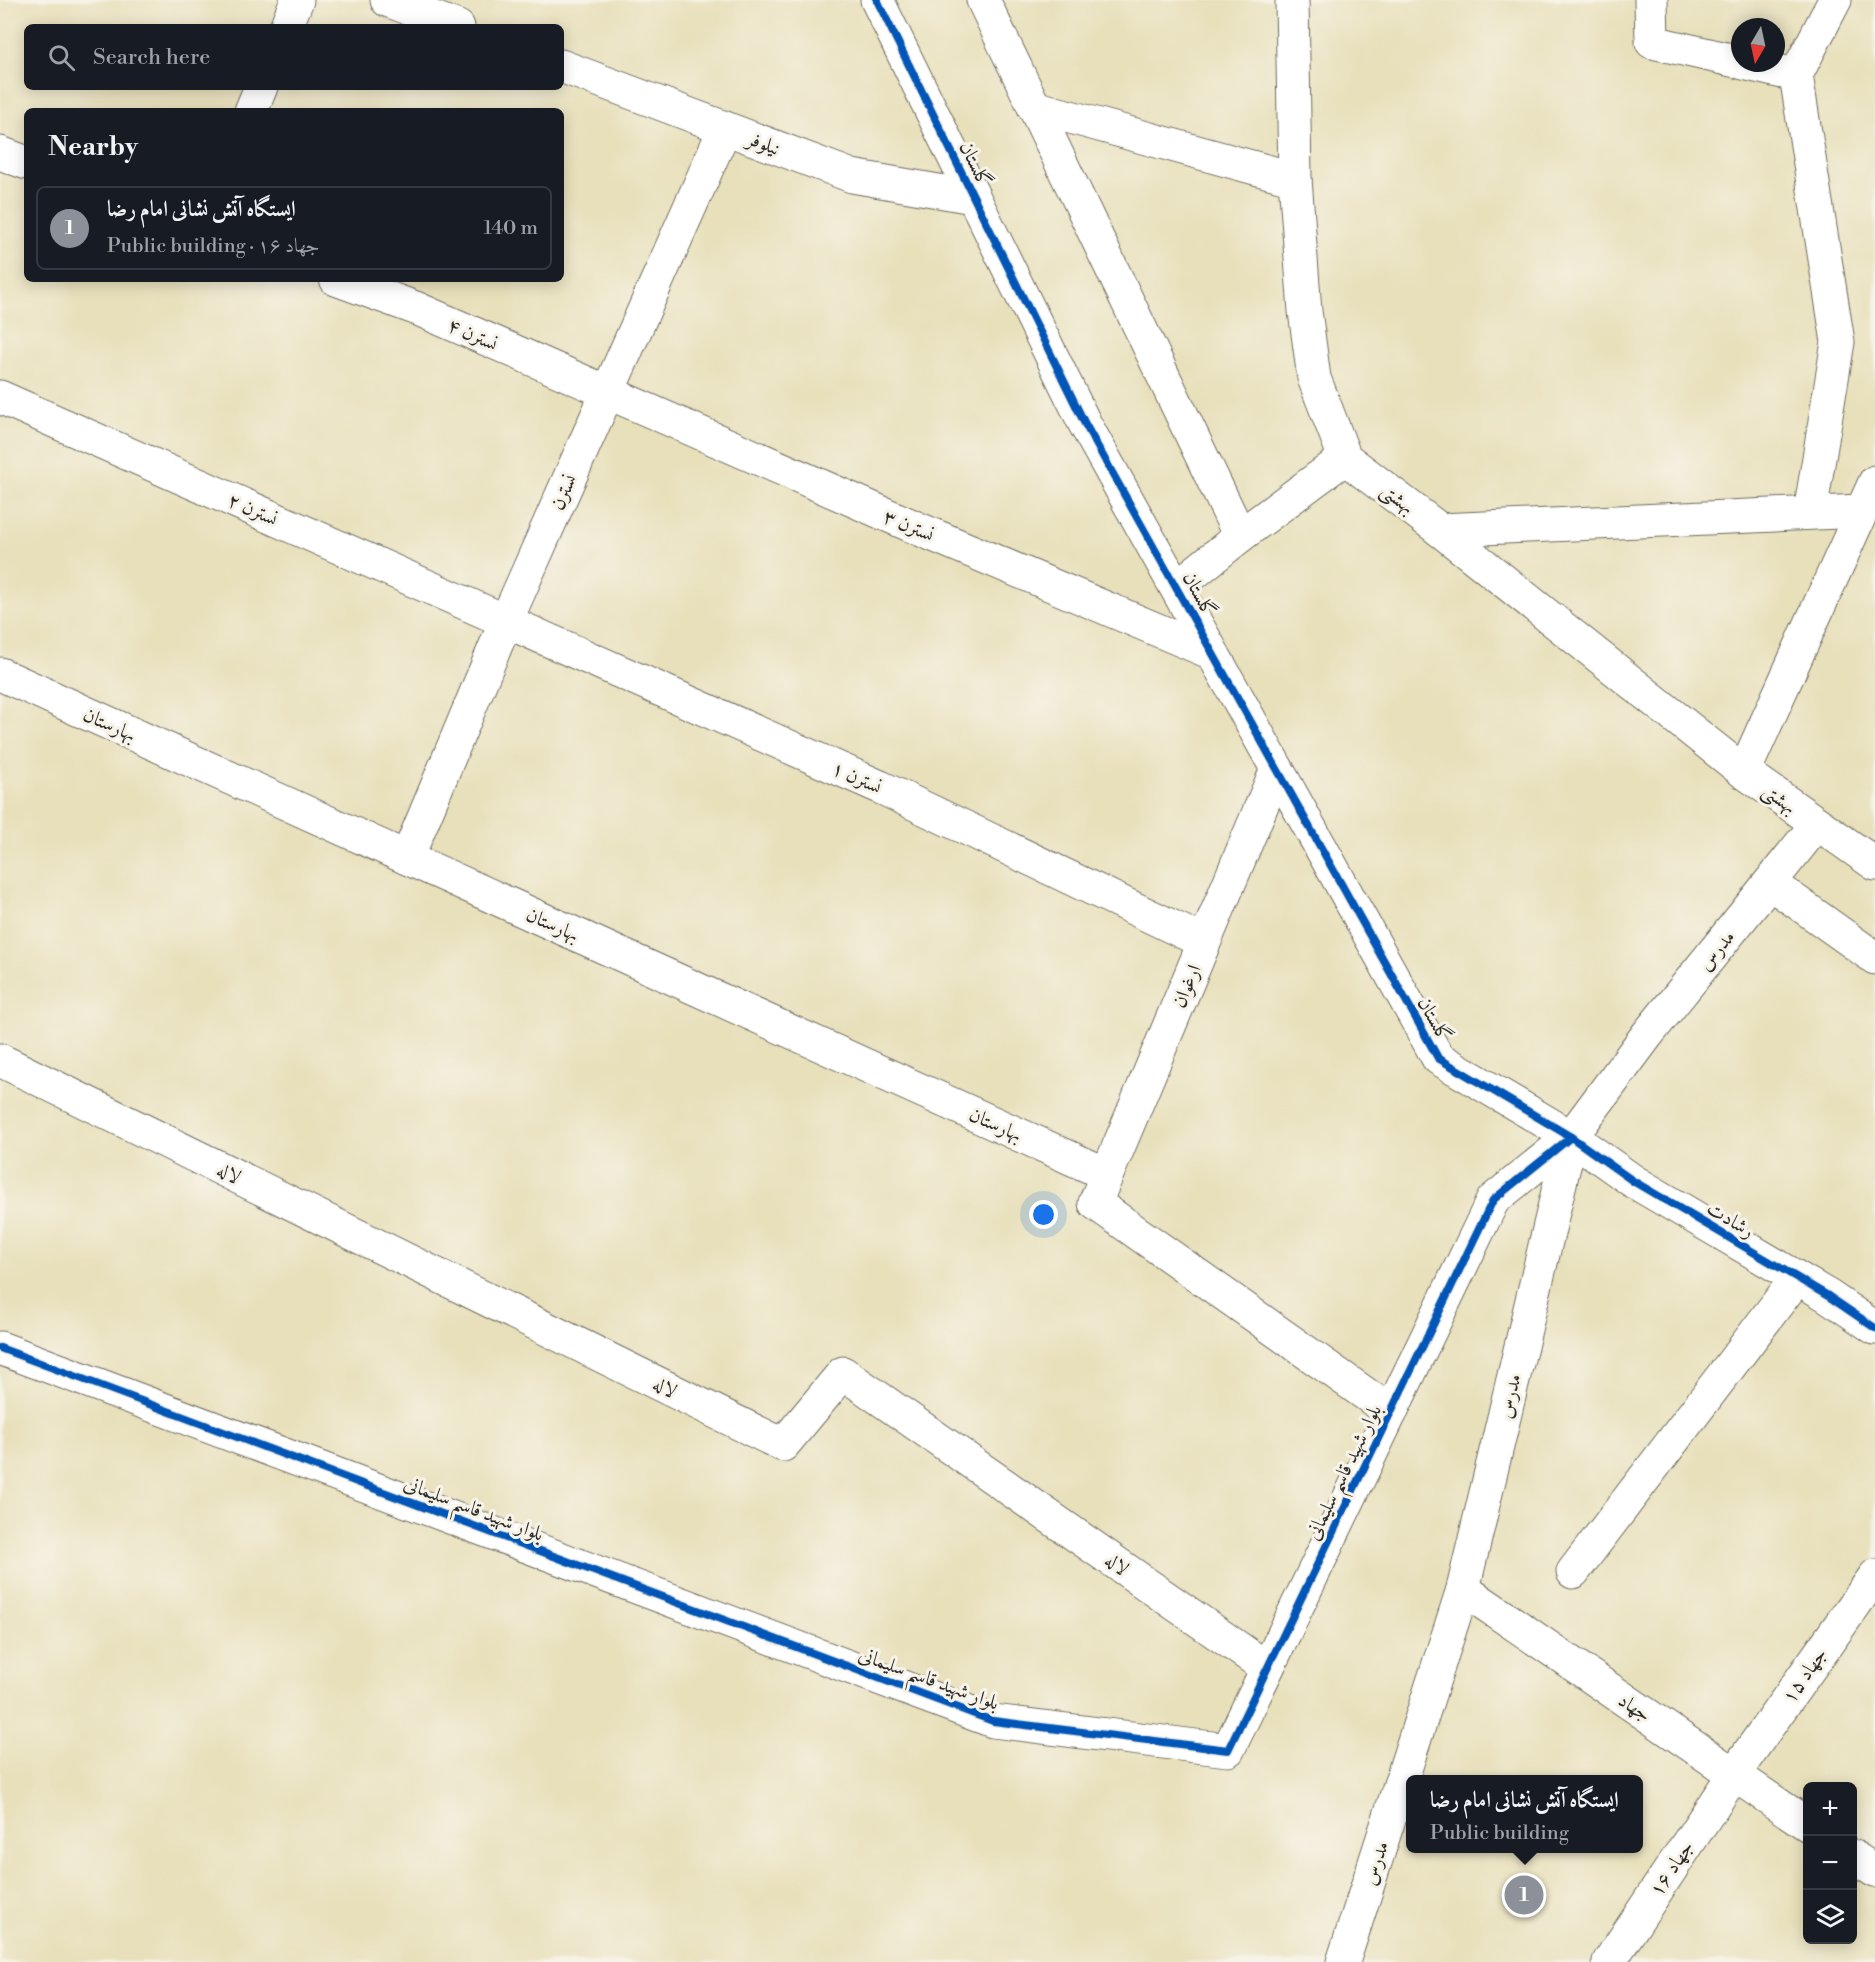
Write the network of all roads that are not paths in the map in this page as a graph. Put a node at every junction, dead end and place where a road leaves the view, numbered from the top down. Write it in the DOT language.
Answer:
graph roads {
  1 [pos="297,0"];
  2 [pos="387,0"];
  3 [pos="877,0"];
  4 [pos="983,0"];
  5 [pos="1292,0"];
  6 [pos="1652,0"];
  7 [pos="1835,0"];
  8 [pos="287,24"];
  9 [pos="450,24"];
  10 [pos="1731,61"];
  11 [pos="564,67"];
  12 [pos="1782,72"];
  13 [pos="1796,75"];
  14 [pos="260,90"];
  15 [pos="1034,107"];
  16 [pos="252,108"];
  17 [pos="725,128"];
  18 [pos="0,153"];
  19 [pos="24,163"];
  20 [pos="1294,179"];
  21 [pos="973,197"];
  22 [pos="344,282"];
  23 [pos="608,392"];
  24 [pos="0,397"];
  25 [pos="1345,458"];
  26 [pos="1869,496"];
  27 [pos="1810,513"];
  28 [pos="1440,530"];
  29 [pos="1240,536"];
  30 [pos="1177,587"];
  31 [pos="506,621"];
  32 [pos="1212,653"];
  33 [pos="0,674"];
  34 [pos="1277,769"];
  35 [pos="1744,772"];
  36 [pos="1817,824"];
  37 [pos="408,858"];
  38 [pos="1872,858"];
  39 [pos="1770,883"];
  40 [pos="1204,942"];
  41 [pos="1875,958"];
  42 [pos="0,1060"];
  43 [pos="1571,1137"];
  44 [pos="1101,1189"];
  45 [pos="1797,1278"];
  46 [pos="1875,1328"];
  47 [pos="0,1348"];
  48 [pos="1390,1412"];
  49 [pos="1573,1572"];
  50 [pos="1875,1576"];
  51 [pos="1463,1589"];
  52 [pos="1267,1668"];
  53 [pos="1734,1774"];
  54 [pos="1803,1822"];
  55 [pos="1857,1859"];
  56 [pos="1875,1871"];
  57 [pos="1343,1962"];
  58 [pos="1609,1962"];
  1 -- 8 [label="street"];
  2 -- 9 [label="street"];
  3 -- 21 [label="street, گلستان"];
  4 -- 15 [label="street"];
  5 -- 20 [label="street"];
  6 -- 10 [label="street"];
  7 -- 13 [label="street"];
  11 -- 17 [label="street, نیلوفر"];
  12 -- 13 [label="street"];
  13 -- 27 [label="street"];
  14 -- 16 [label="street"];
  15 -- 20 [label="street"];
  15 -- 29 [label="street"];
  17 -- 21 [label="street, نیلوفر"];
  17 -- 23 [label="street, نسترن"];
  18 -- 19 [label="street"];
  20 -- 25 [label="street"];
  21 -- 30 [label="street, گلستان"];
  22 -- 23 [label="street, نسترن ۴"];
  23 -- 31 [label="street, نسترن"];
  23 -- 32 [label="street, نسترن ۳"];
  24 -- 31 [label="street, نسترن ۲"];
  25 -- 28 [label="street, بهشتی"];
  25 -- 29 [label="street"];
  26 -- 27 [label="street"];
  26 -- 35 [label="street"];
  27 -- 28 [label="street"];
  28 -- 35 [label="street, بهشتی"];
  29 -- 30 [label="street"];
  30 -- 32 [label="street, گلستان"];
  31 -- 37 [label="street, نسترن"];
  31 -- 40 [label="street, نسترن ۱"];
  32 -- 34 [label="street, گلستان"];
  33 -- 37 [label="street, بهارستان"];
  34 -- 40 [label="street, ارغوان"];
  34 -- 43 [label="street, گلستان"];
  35 -- 36 [label="street, بهشتی"];
  36 -- 38 [label="street, بهشتی"];
  36 -- 39 [label="street, مدرس"];
  37 -- 44 [label="street, بهارستان"];
  39 -- 41 [label="street"];
  39 -- 43 [label="street, مدرس"];
  40 -- 44 [label="street, ارغوان"];
  42 -- 52 [label="street, لاله"];
  43 -- 45 [label="street, رشادت"];
  43 -- 48 [label="street, بلوار شهید قاسم سلیمانی"];
  43 -- 51 [label="street, مدرس"];
  44 -- 48 [label="street, بهارستان"];
  45 -- 46 [label="street, رشادت"];
  45 -- 49 [label="street"];
  47 -- 52 [label="street, بلوار شهید قاسم سلیمانی"];
  48 -- 52 [label="street, بلوار شهید قاسم سلیمانی"];
  50 -- 53 [label="street, جهاد ۱۵"];
  51 -- 53 [label="street, جهاد"];
  51 -- 57 [label="street, مدرس"];
  53 -- 54 [label="street, جهاد"];
  53 -- 58 [label="street, جهاد ۱۶"];
  55 -- 56 [label="street"];
}
